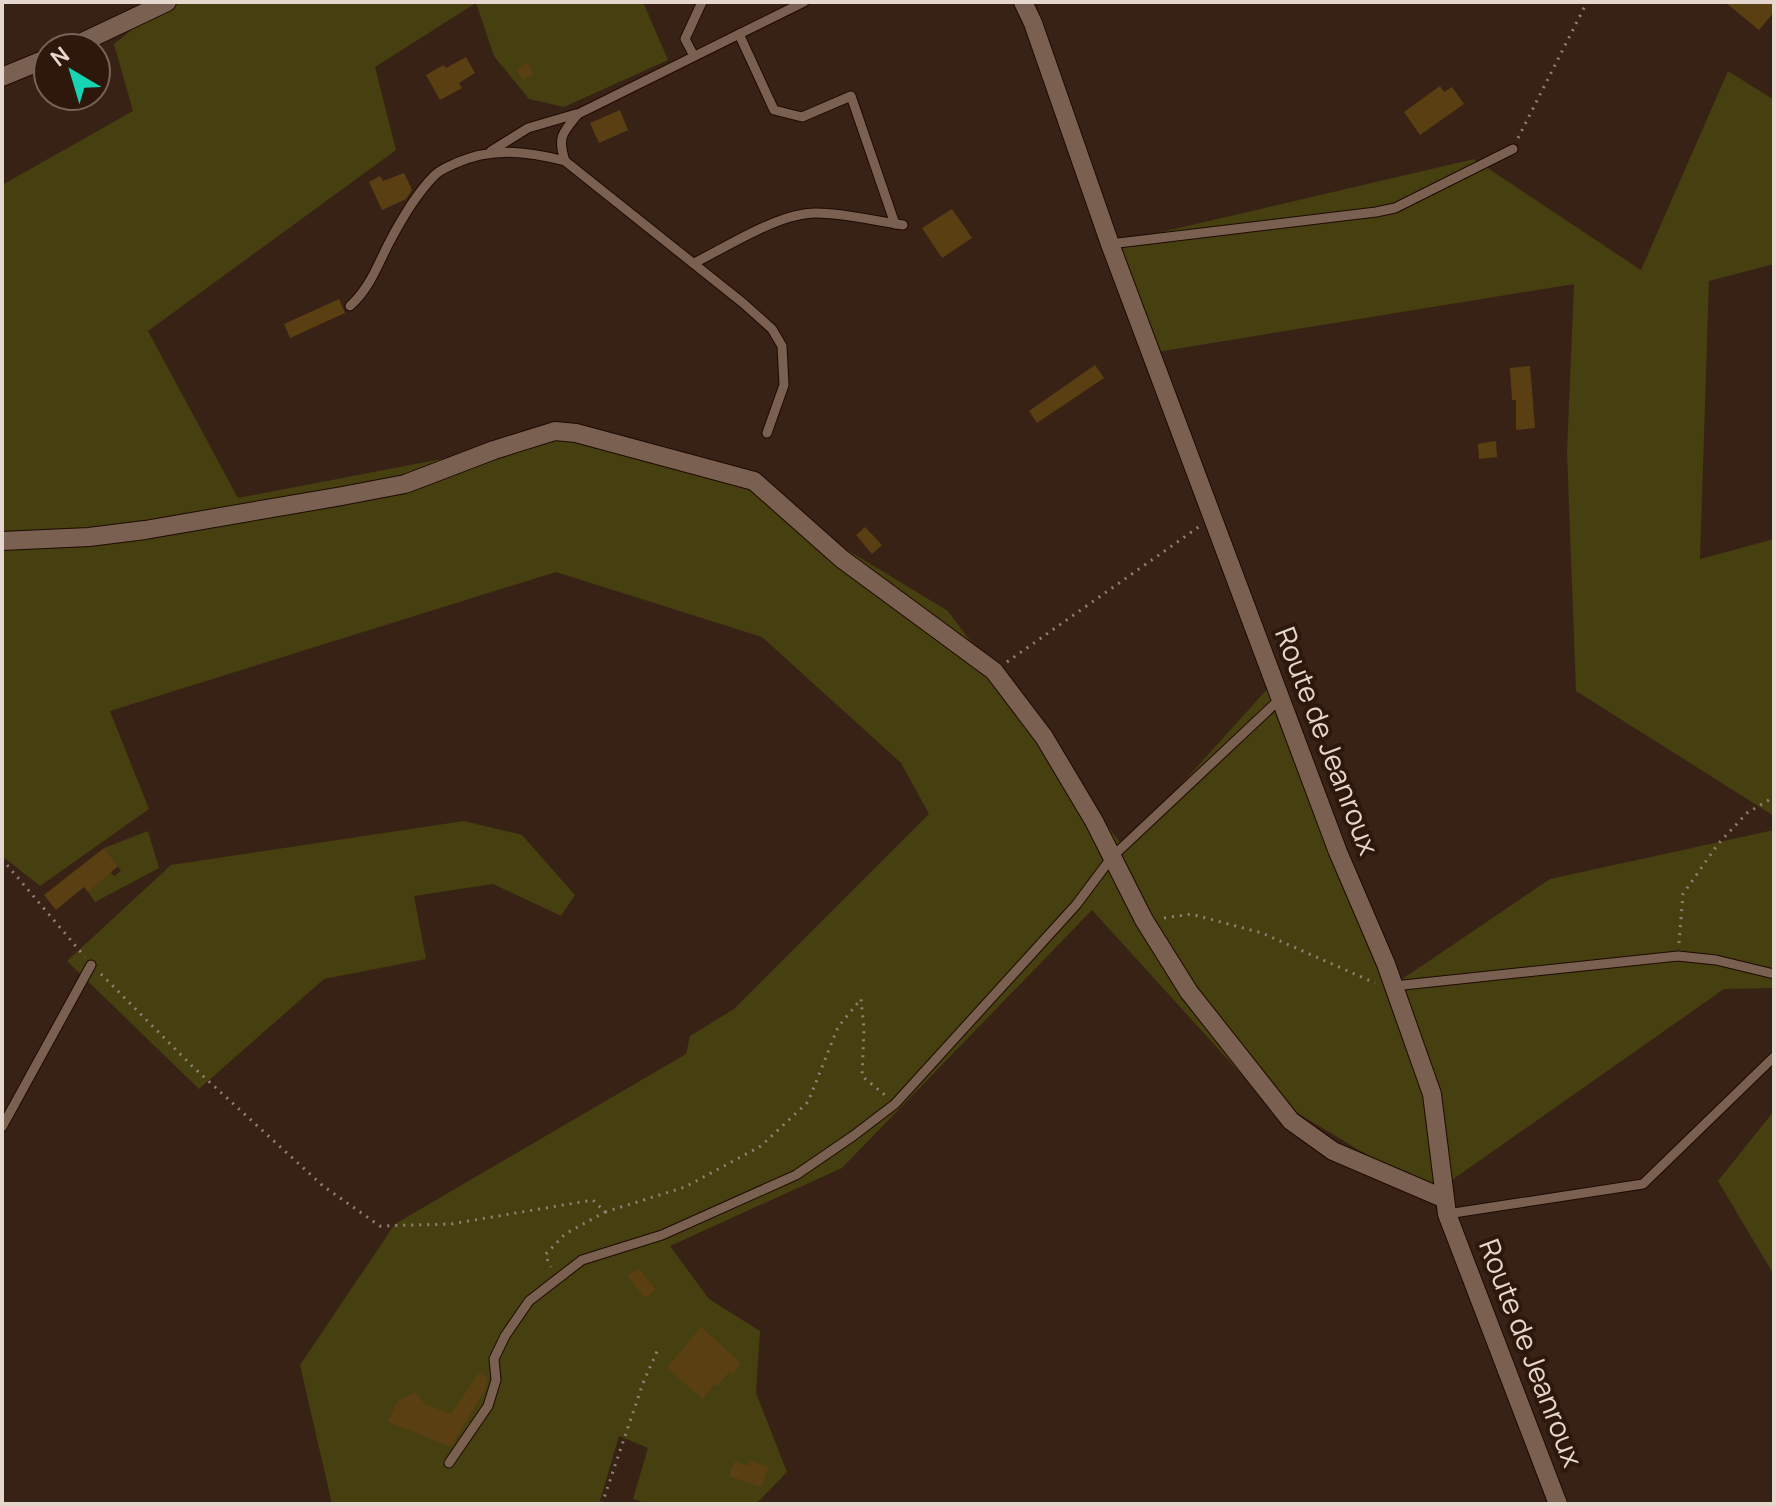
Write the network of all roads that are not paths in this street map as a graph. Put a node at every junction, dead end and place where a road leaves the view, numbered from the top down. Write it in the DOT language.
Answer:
graph roads {
  1 [pos="167,2"];
  2 [pos="702,2"];
  3 [pos="804,2"];
  4 [pos="1023,2"];
  5 [pos="104,32"];
  6 [pos="739,34"];
  7 [pos="694,56"];
  8 [pos="32,65"];
  9 [pos="2,77"];
  10 [pos="578,114"];
  11 [pos="1513,149"];
  12 [pos="488,152"];
  13 [pos="565,161"];
  14 [pos="1110,244"];
  15 [pos="694,263"];
  16 [pos="350,306"];
  17 [pos="767,433"];
  18 [pos="2,541"];
  19 [pos="1281,698"];
  20 [pos="1112,857"];
  21 [pos="91,965"];
  22 [pos="1774,974"];
  23 [pos="1394,986"];
  24 [pos="1774,1057"];
  25 [pos="2,1127"];
  26 [pos="1446,1207"];
  27 [pos="449,1463"];
  28 [pos="1558,1504"];
  1 -- 5 [label="street"];
  2 -- 7 [label="lane"];
  3 -- 6 [label="lane"];
  4 -- 14 [label="street, Route de Jeanroux"];
  6 -- 7 [label="lane"];
  6 -- 15 [label="lane"];
  7 -- 10 [label="lane"];
  8 -- 9 [label="street"];
  10 -- 12 [label="lane"];
  10 -- 13 [label="lane"];
  11 -- 14 [label="lane"];
  12 -- 13 [label="lane"];
  12 -- 16 [label="lane"];
  13 -- 15 [label="lane"];
  14 -- 19 [label="street, Route de Jeanroux"];
  15 -- 17 [label="lane"];
  18 -- 20 [label="street"];
  19 -- 20 [label="lane"];
  19 -- 23 [label="street, Route de Jeanroux"];
  20 -- 26 [label="street"];
  20 -- 27 [label="lane"];
  21 -- 25 [label="lane"];
  22 -- 23 [label="lane"];
  23 -- 26 [label="street, Route de Jeanroux"];
  24 -- 26 [label="lane"];
  26 -- 28 [label="street, Route de Jeanroux"];
}
